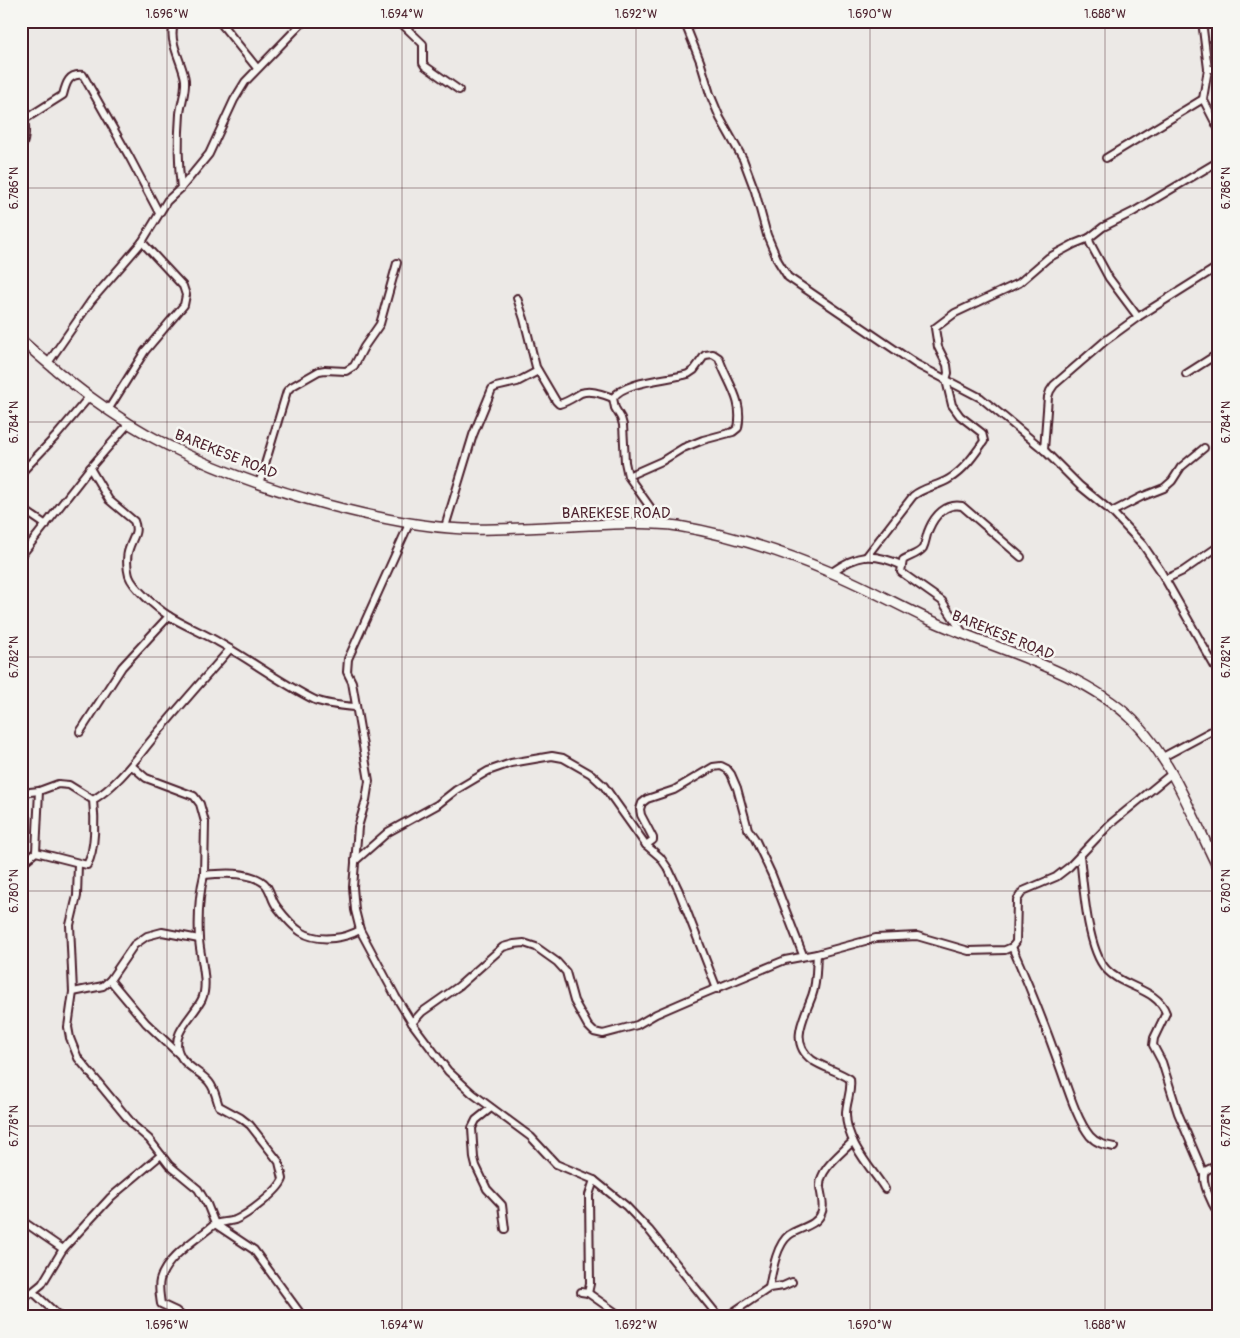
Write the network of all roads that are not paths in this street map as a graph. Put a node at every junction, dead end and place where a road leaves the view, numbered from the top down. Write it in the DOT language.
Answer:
graph roads {
  1 [pos="176,21"];
  2 [pos="219,21"];
  3 [pos="304,21"];
  4 [pos="399,21"];
  5 [pos="697,21"];
  6 [pos="1202,21"];
  7 [pos="686,24"];
  8 [pos="257,68"];
  9 [pos="1219,69"];
  10 [pos="1208,70"];
  11 [pos="459,90"];
  12 [pos="1203,98"];
  13 [pos="21,108"];
  14 [pos="25,119"];
  15 [pos="1219,130"];
  16 [pos="21,149"];
  17 [pos="1106,158"];
  18 [pos="1219,161"];
  19 [pos="181,188"];
  20 [pos="159,213"];
  21 [pos="1090,238"];
  22 [pos="142,242"];
  23 [pos="397,263"];
  24 [pos="1219,266"];
  25 [pos="517,298"];
  26 [pos="1138,317"];
  27 [pos="21,340"];
  28 [pos="1219,353"];
  29 [pos="48,364"];
  30 [pos="538,371"];
  31 [pos="1186,374"];
  32 [pos="946,380"];
  33 [pos="90,397"];
  34 [pos="613,398"];
  35 [pos="108,410"];
  36 [pos="129,423"];
  37 [pos="1204,448"];
  38 [pos="1044,450"];
  39 [pos="90,468"];
  40 [pos="21,473"];
  41 [pos="628,476"];
  42 [pos="259,484"];
  43 [pos="21,508"];
  44 [pos="1112,512"];
  45 [pos="409,524"];
  46 [pos="656,524"];
  47 [pos="46,525"];
  48 [pos="445,527"];
  49 [pos="1219,546"];
  50 [pos="21,556"];
  51 [pos="866,557"];
  52 [pos="1021,557"];
  53 [pos="901,565"];
  54 [pos="832,572"];
  55 [pos="1166,579"];
  56 [pos="169,616"];
  57 [pos="963,633"];
  58 [pos="230,649"];
  59 [pos="1219,674"];
  60 [pos="356,707"];
  61 [pos="1219,727"];
  62 [pos="80,732"];
  63 [pos="1161,758"];
  64 [pos="132,766"];
  65 [pos="1172,774"];
  66 [pos="39,792"];
  67 [pos="21,793"];
  68 [pos="93,800"];
  69 [pos="646,845"];
  70 [pos="36,852"];
  71 [pos="1080,855"];
  72 [pos="355,861"];
  73 [pos="21,864"];
  74 [pos="78,864"];
  75 [pos="1219,870"];
  76 [pos="204,875"];
  77 [pos="360,930"];
  78 [pos="199,939"];
  79 [pos="1012,948"];
  80 [pos="817,954"];
  81 [pos="803,956"];
  82 [pos="110,980"];
  83 [pos="717,989"];
  84 [pos="73,992"];
  85 [pos="412,1023"];
  86 [pos="179,1054"];
  87 [pos="491,1108"];
  88 [pos="853,1142"];
  89 [pos="1114,1147"];
  90 [pos="161,1155"];
  91 [pos="1219,1166"];
  92 [pos="1204,1174"];
  93 [pos="594,1180"];
  94 [pos="885,1189"];
  95 [pos="1219,1215"];
  96 [pos="21,1220"];
  97 [pos="215,1224"];
  98 [pos="505,1229"];
  99 [pos="63,1249"];
  100 [pos="792,1282"];
  101 [pos="768,1288"];
  102 [pos="33,1292"];
  103 [pos="21,1302"];
  104 [pos="717,1316"];
  105 [pos="60,1317"];
  106 [pos="183,1317"];
  107 [pos="303,1317"];
  108 [pos="622,1317"];
  109 [pos="726,1317"];
  1 -- 19 [label="street"];
  2 -- 8 [label="street"];
  3 -- 8 [label="street"];
  4 -- 11 [label="street"];
  5 -- 7 [label="street"];
  6 -- 10 [label="street"];
  7 -- 32 [label="street"];
  8 -- 19 [label="street"];
  9 -- 10 [label="street"];
  10 -- 12 [label="street"];
  12 -- 15 [label="street"];
  12 -- 17 [label="street"];
  13 -- 14 [label="street"];
  14 -- 16 [label="street"];
  14 -- 20 [label="street"];
  18 -- 21 [label="street"];
  19 -- 20 [label="street"];
  20 -- 22 [label="street"];
  21 -- 26 [label="street"];
  21 -- 32 [label="street"];
  22 -- 29 [label="street"];
  22 -- 35 [label="street"];
  23 -- 42 [label="street"];
  24 -- 26 [label="street"];
  25 -- 30 [label="street"];
  26 -- 38 [label="street"];
  27 -- 29 [label="main road, BAREKESE ROAD"];
  28 -- 31 [label="street"];
  29 -- 33 [label="main road, BAREKESE ROAD"];
  30 -- 34 [label="street"];
  30 -- 48 [label="street"];
  32 -- 38 [label="street"];
  32 -- 51 [label="street"];
  33 -- 35 [label="main road, BAREKESE ROAD"];
  33 -- 40 [label="street"];
  34 -- 41 [label="street"];
  34 -- 41 [label="street"];
  35 -- 36 [label="main road, BAREKESE ROAD"];
  36 -- 39 [label="street"];
  36 -- 42 [label="main road, BAREKESE ROAD"];
  37 -- 44 [label="street"];
  38 -- 44 [label="street"];
  39 -- 47 [label="street"];
  39 -- 56 [label="street"];
  41 -- 46 [label="street"];
  42 -- 45 [label="main road, BAREKESE ROAD"];
  43 -- 47 [label="street"];
  44 -- 55 [label="street"];
  45 -- 48 [label="main road, BAREKESE ROAD"];
  45 -- 60 [label="street"];
  46 -- 48 [label="main road, BAREKESE ROAD"];
  46 -- 54 [label="main road, BAREKESE ROAD"];
  47 -- 50 [label="street"];
  49 -- 55 [label="street"];
  51 -- 53 [label="street"];
  51 -- 54 [label="street"];
  52 -- 53 [label="street"];
  53 -- 57 [label="street"];
  54 -- 57 [label="main road, BAREKESE ROAD"];
  55 -- 59 [label="street"];
  56 -- 58 [label="street"];
  56 -- 62 [label="street"];
  57 -- 63 [label="main road, BAREKESE ROAD"];
  58 -- 60 [label="street"];
  58 -- 64 [label="street"];
  60 -- 72 [label="street"];
  61 -- 63 [label="street"];
  63 -- 65 [label="main road, BAREKESE ROAD"];
  64 -- 68 [label="street"];
  64 -- 76 [label="street"];
  65 -- 71 [label="street"];
  65 -- 75 [label="main road, BAREKESE ROAD"];
  66 -- 67 [label="street"];
  66 -- 68 [label="street"];
  66 -- 70 [label="street"];
  68 -- 74 [label="street"];
  69 -- 72 [label="street"];
  69 -- 81 [label="street"];
  69 -- 83 [label="street"];
  70 -- 73 [label="street"];
  70 -- 74 [label="street"];
  71 -- 79 [label="street"];
  71 -- 92 [label="street"];
  72 -- 77 [label="street"];
  74 -- 84 [label="street"];
  76 -- 77 [label="street"];
  76 -- 78 [label="street"];
  77 -- 85 [label="street"];
  78 -- 82 [label="street"];
  78 -- 86 [label="street"];
  79 -- 80 [label="street"];
  79 -- 89 [label="street"];
  80 -- 81 [label="street"];
  80 -- 88 [label="street"];
  81 -- 83 [label="street"];
  82 -- 84 [label="street"];
  82 -- 86 [label="street"];
  83 -- 85 [label="street"];
  84 -- 90 [label="street"];
  85 -- 87 [label="street"];
  86 -- 97 [label="street"];
  87 -- 93 [label="street"];
  87 -- 98 [label="street"];
  88 -- 94 [label="street"];
  88 -- 101 [label="street"];
  90 -- 97 [label="street"];
  90 -- 99 [label="street"];
  91 -- 92 [label="street"];
  92 -- 95 [label="street"];
  93 -- 104 [label="street"];
  93 -- 108 [label="street"];
  96 -- 99 [label="street"];
  97 -- 106 [label="street"];
  97 -- 107 [label="street"];
  99 -- 102 [label="street"];
  100 -- 101 [label="street"];
  101 -- 109 [label="street"];
  102 -- 103 [label="street"];
  102 -- 105 [label="street"];
}
